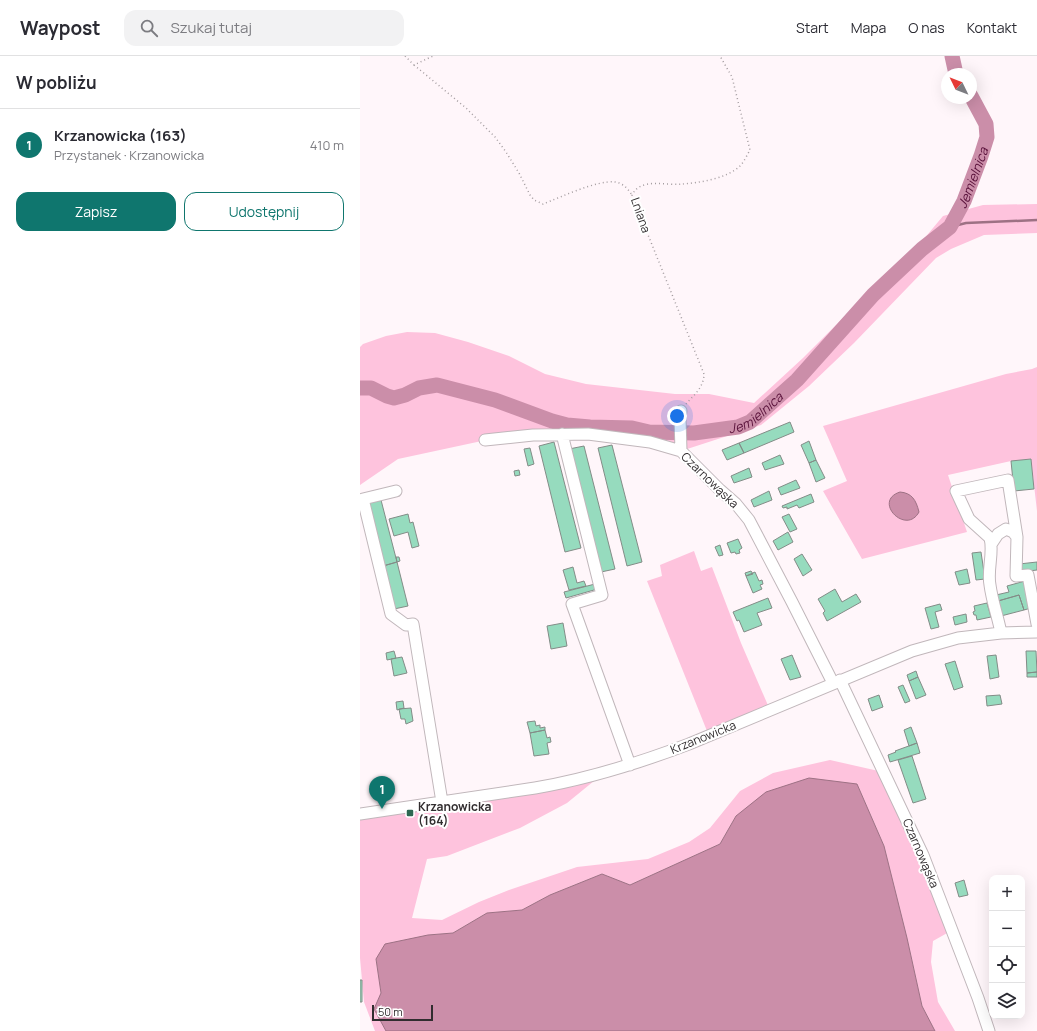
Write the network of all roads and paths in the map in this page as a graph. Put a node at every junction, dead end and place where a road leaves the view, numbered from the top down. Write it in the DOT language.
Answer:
graph roads {
  1 [pos="405,56"];
  2 [pos="433,56"];
  3 [pos="720,56"];
  4 [pos="414,65"];
  5 [pos="632,195"];
  6 [pos="681,411"];
  7 [pos="562,434"];
  8 [pos="485,440"];
  9 [pos="681,451"];
  10 [pos="396,491"];
  11 [pos="1017,537"];
  12 [pos="992,543"];
  13 [pos="1037,624"];
  14 [pos="1037,632"];
  15 [pos="1001,633"];
  16 [pos="836,682"];
  17 [pos="630,765"];
  18 [pos="442,802"];
  19 [pos="360,814"];
  20 [pos="989,1031"];
  1 -- 4 [label="path"];
  2 -- 4 [label="path"];
  3 -- 5 [label="path, Lniana"];
  4 -- 5 [label="path"];
  5 -- 6 [label="path, Lniana"];
  6 -- 9 [label="street"];
  7 -- 8 [label="street, Czarnowąska"];
  7 -- 9 [label="street, Czarnowąska"];
  7 -- 17 [label="street"];
  9 -- 16 [label="street, Czarnowąska"];
  10 -- 18 [label="street"];
  11 -- 12 [label="street"];
  11 -- 12 [label="street"];
  11 -- 13 [label="street"];
  12 -- 15 [label="street"];
  14 -- 15 [label="street, Krzanowicka"];
  15 -- 16 [label="street, Krzanowicka"];
  16 -- 17 [label="street, Krzanowicka"];
  16 -- 20 [label="street, Czarnowąska"];
  17 -- 18 [label="street, Krzanowicka"];
  18 -- 19 [label="street, Krzanowicka"];
}
